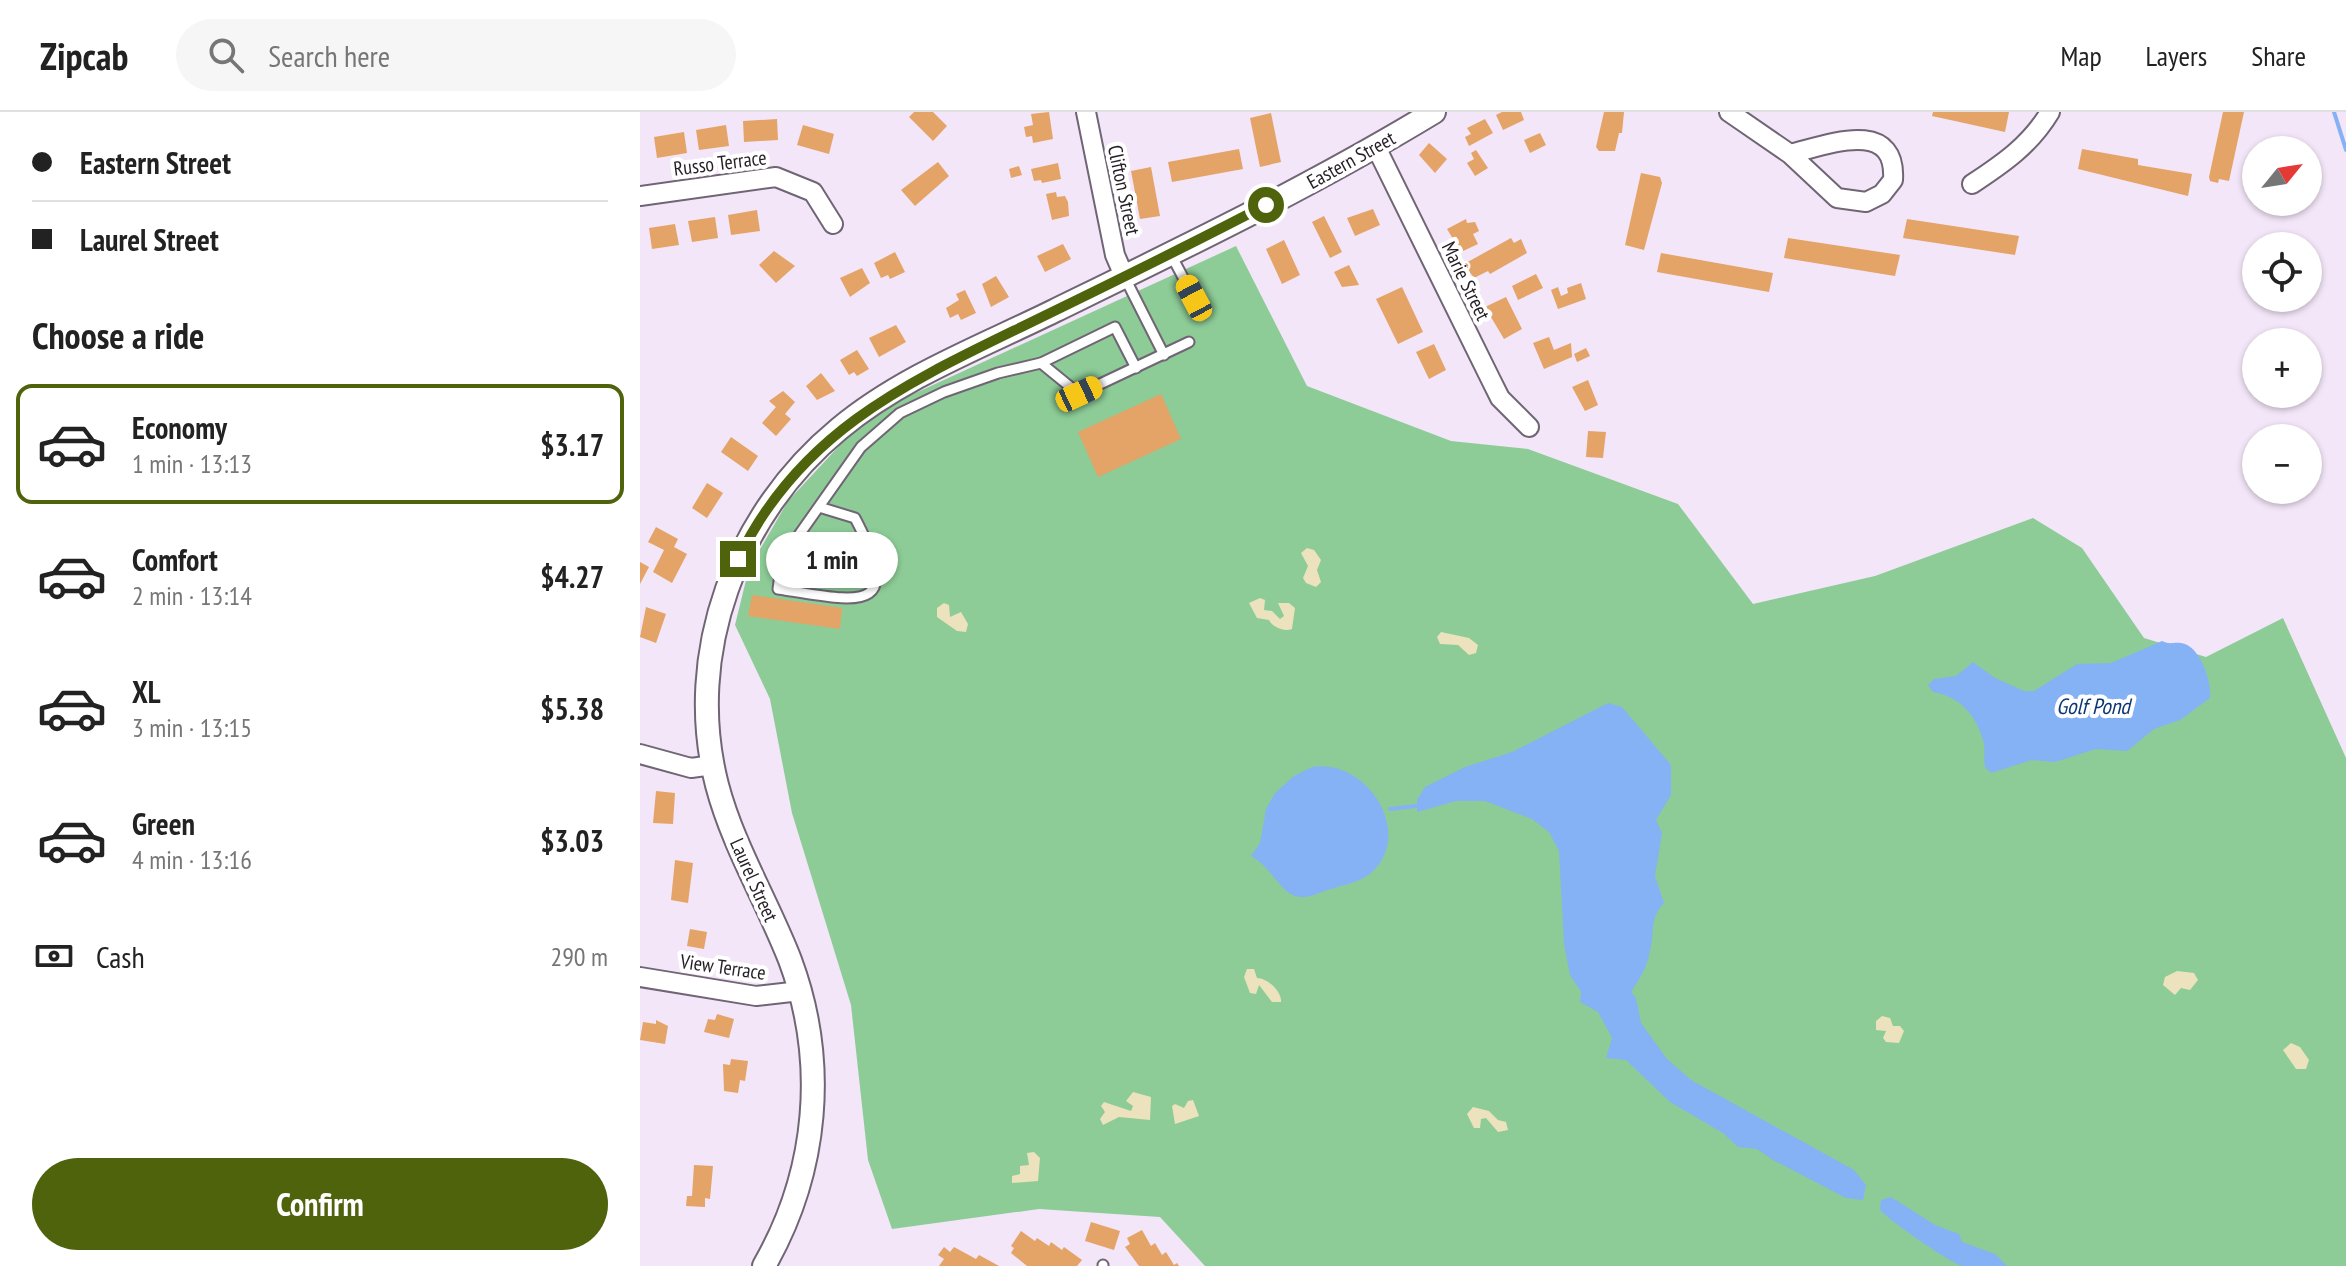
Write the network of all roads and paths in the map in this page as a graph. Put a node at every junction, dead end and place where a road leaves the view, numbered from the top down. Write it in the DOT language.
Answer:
graph roads {
  1 [pos="1086,112"];
  2 [pos="1434,112"];
  3 [pos="1729,112"];
  4 [pos="2050,112"];
  5 [pos="1376,147"];
  6 [pos="1790,154"];
  7 [pos="1972,184"];
  8 [pos="640,196"];
  9 [pos="833,224"];
  10 [pos="1170,253"];
  11 [pos="1124,276"];
  12 [pos="1194,298"];
  13 [pos="1189,342"];
  14 [pos="1164,355"];
  15 [pos="1041,363"];
  16 [pos="1136,368"];
  17 [pos="1529,427"];
  18 [pos="775,496"];
  19 [pos="819,507"];
  20 [pos="640,754"];
  21 [pos="713,765"];
  22 [pos="640,977"];
  23 [pos="800,991"];
  24 [pos="764,1266"];
  1 -- 11 [label="street, Clifton Street"];
  2 -- 5 [label="street, Eastern Street"];
  3 -- 6 [label="street"];
  4 -- 7 [label="street"];
  5 -- 10 [label="street, Eastern Street"];
  5 -- 17 [label="street, Marie Street"];
  6 -- 6 [label="street"];
  8 -- 9 [label="street, Russo Terrace"];
  10 -- 11 [label="street, Eastern Street"];
  10 -- 12 [label="lane"];
  11 -- 14 [label="lane"];
  11 -- 18 [label="street, Eastern Street"];
  13 -- 14 [label="lane"];
  14 -- 16 [label="lane"];
  15 -- 16 [label="lane"];
  15 -- 16 [label="lane"];
  15 -- 19 [label="lane"];
  18 -- 21 [label="street, Laurel Street"];
  19 -- 19 [label="lane"];
  20 -- 21 [label="street"];
  21 -- 23 [label="street, Laurel Street"];
  22 -- 23 [label="street, View Terrace"];
  23 -- 24 [label="street, Laurel Street"];
}
